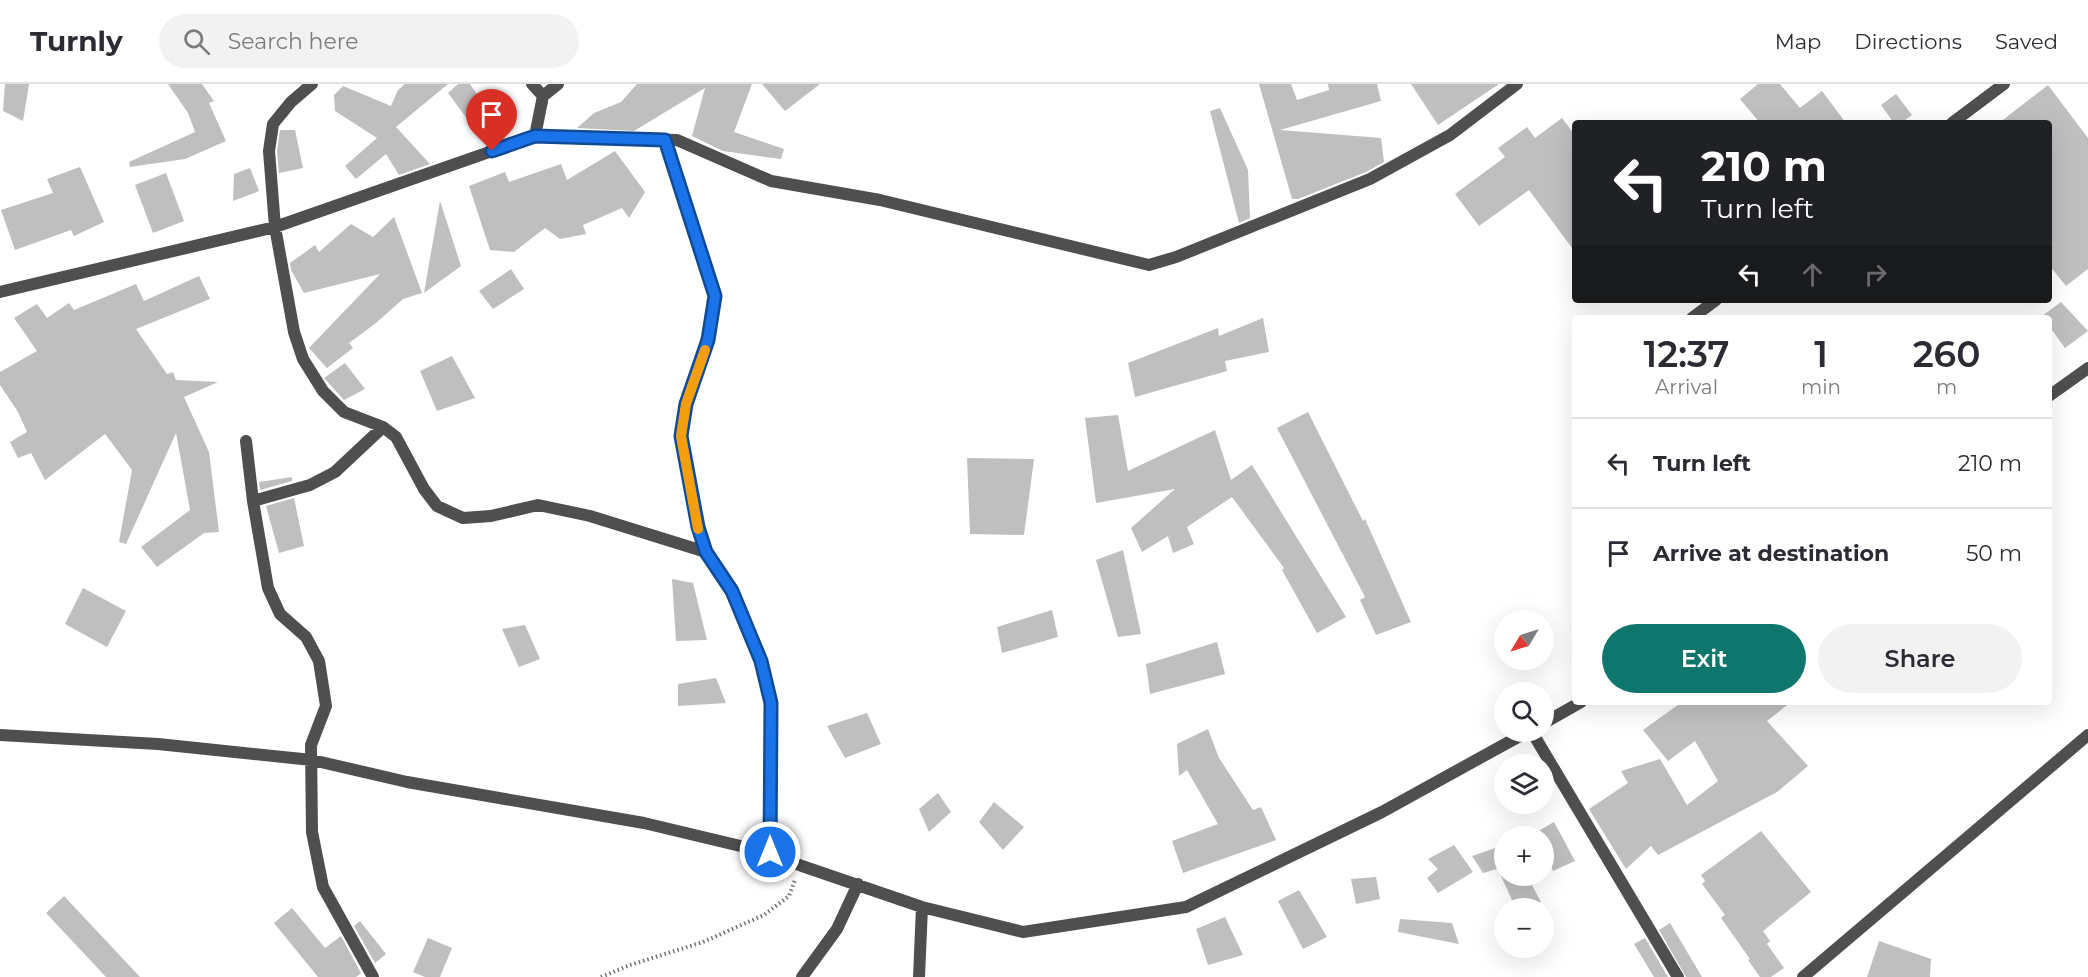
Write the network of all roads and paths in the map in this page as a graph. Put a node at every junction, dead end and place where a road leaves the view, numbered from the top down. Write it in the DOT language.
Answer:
graph roads {
  1 [pos="312,84"];
  2 [pos="532,84"];
  3 [pos="558,84"];
  4 [pos="1517,84"];
  5 [pos="2004,84"];
  6 [pos="543,96"];
  7 [pos="1956,120"];
  8 [pos="535,136"];
  9 [pos="665,140"];
  10 [pos="275,227"];
  11 [pos="0,292"];
  12 [pos="1712,303"];
  13 [pos="1696,315"];
  14 [pos="2088,368"];
  15 [pos="2052,394"];
  16 [pos="383,427"];
  17 [pos="246,441"];
  18 [pos="253,501"];
  19 [pos="706,552"];
  20 [pos="1576,705"];
  21 [pos="1554,717"];
  22 [pos="0,735"];
  23 [pos="2088,735"];
  24 [pos="1509,742"];
  25 [pos="1538,742"];
  26 [pos="312,760"];
  27 [pos="770,852"];
  28 [pos="802,866"];
  29 [pos="858,884"];
  30 [pos="922,907"];
  31 [pos="373,977"];
  32 [pos="601,977"];
  33 [pos="802,977"];
  34 [pos="919,977"];
  35 [pos="1678,977"];
  36 [pos="1803,977"];
  1 -- 10 [label="street"];
  2 -- 6 [label="street"];
  3 -- 6 [label="street"];
  4 -- 9 [label="street"];
  5 -- 7 [label="street"];
  6 -- 8 [label="street"];
  8 -- 9 [label="street"];
  8 -- 10 [label="street"];
  9 -- 19 [label="street"];
  10 -- 11 [label="street"];
  10 -- 16 [label="street"];
  12 -- 13 [label="street"];
  14 -- 15 [label="street"];
  16 -- 18 [label="street"];
  16 -- 19 [label="street"];
  17 -- 18 [label="street"];
  18 -- 26 [label="street"];
  19 -- 27 [label="street"];
  20 -- 21 [label="street"];
  22 -- 26 [label="street"];
  23 -- 36 [label="street"];
  24 -- 30 [label="street"];
  25 -- 35 [label="street"];
  26 -- 27 [label="street"];
  26 -- 31 [label="street"];
  27 -- 28 [label="street"];
  28 -- 29 [label="street"];
  28 -- 32 [label="path"];
  29 -- 30 [label="street"];
  29 -- 33 [label="street"];
  30 -- 34 [label="street"];
}
